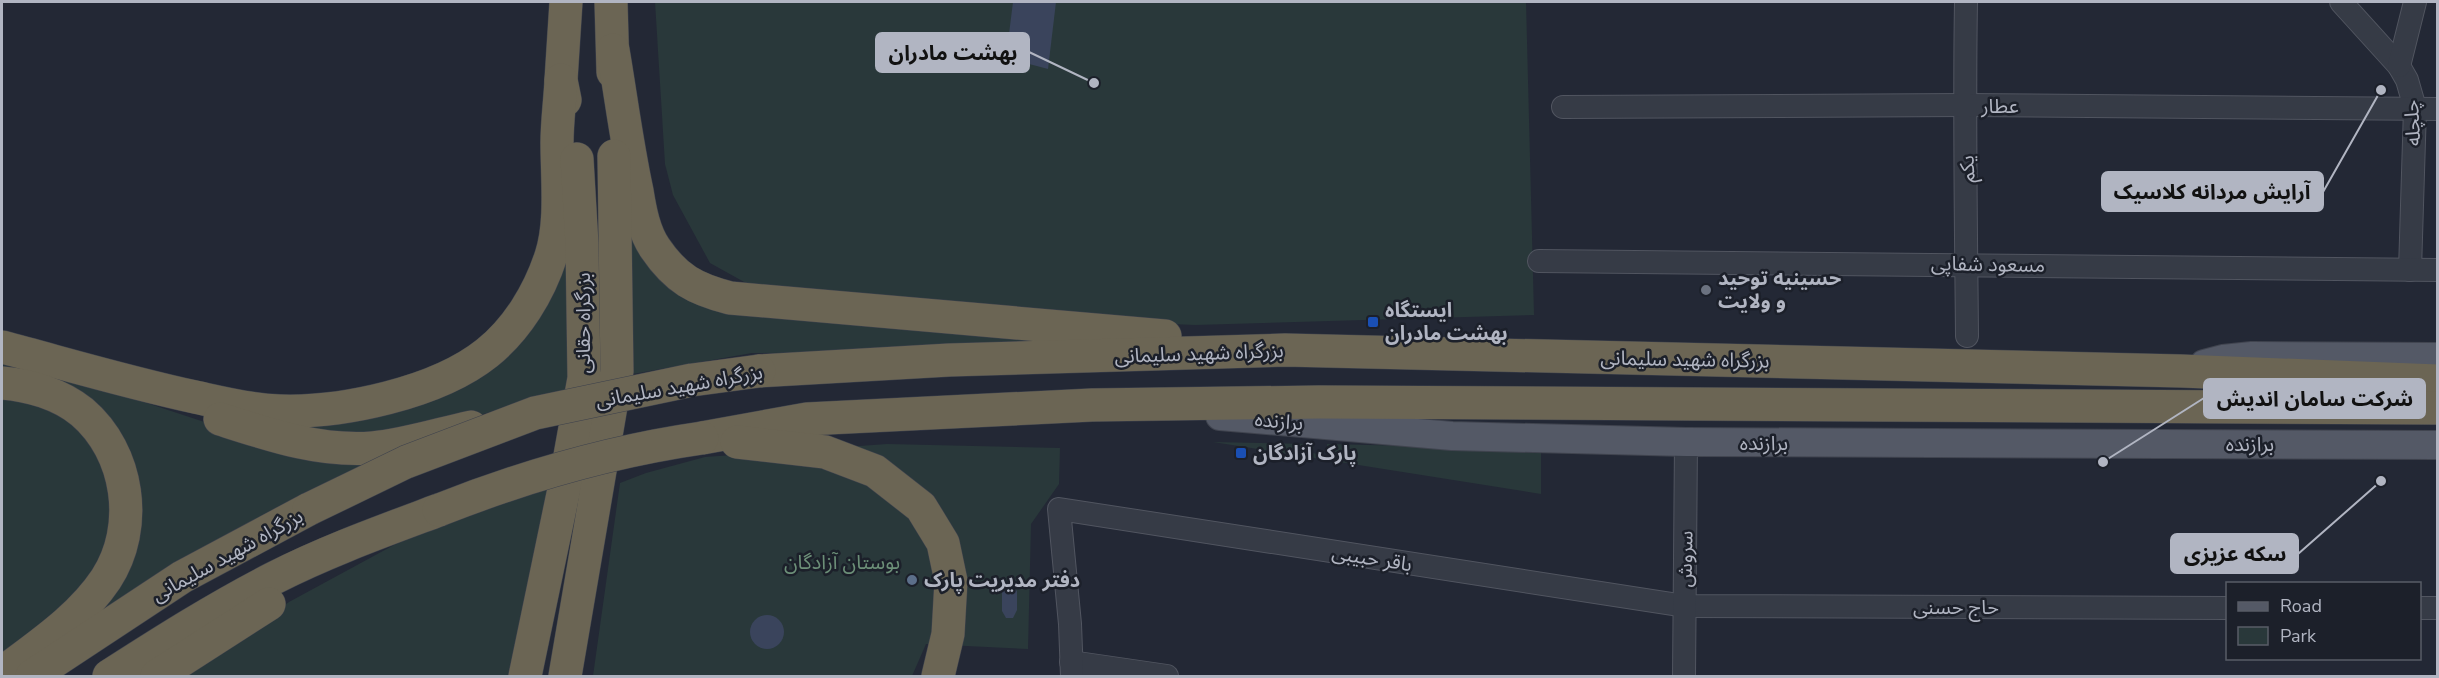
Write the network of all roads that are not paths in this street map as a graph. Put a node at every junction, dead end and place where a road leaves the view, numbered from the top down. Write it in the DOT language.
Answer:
graph roads {
  1 [pos="566,2"];
  2 [pos="611,2"];
  3 [pos="1966,2"];
  4 [pos="2341,2"];
  5 [pos="2415,2"];
  6 [pos="613,50"];
  7 [pos="2399,66"];
  8 [pos="561,80"];
  9 [pos="1965,105"];
  10 [pos="1563,107"];
  11 [pos="2426,109"];
  12 [pos="1539,261"];
  13 [pos="1966,264"];
  14 [pos="2410,270"];
  15 [pos="2438,270"];
  16 [pos="1967,336"];
  17 [pos="2,347"];
  18 [pos="1285,350"];
  19 [pos="2438,357"];
  20 [pos="2181,370"];
  21 [pos="2438,381"];
  22 [pos="2,382"];
  23 [pos="129,383"];
  24 [pos="1092,405"];
  25 [pos="2438,408"];
  26 [pos="534,413"];
  27 [pos="702,438"];
  28 [pos="1686,442"];
  29 [pos="2438,445"];
  30 [pos="439,510"];
  31 [pos="1685,606"];
  32 [pos="2226,608"];
  33 [pos="2421,608"];
  34 [pos="2438,609"];
  35 [pos="576,623"];
  36 [pos="1072,669"];
  37 [pos="2,672"];
  38 [pos="525,673"];
  39 [pos="32,676"];
  40 [pos="109,676"];
  41 [pos="157,676"];
  42 [pos="565,676"];
  43 [pos="584,676"];
  44 [pos="938,676"];
  45 [pos="1167,676"];
  46 [pos="1684,676"];
  1 -- 8 [label="highway, بزرگراه حقانی"];
  2 -- 6 [label="highway, بزرگراه حقانی"];
  3 -- 9 [label="street, یکم"];
  4 -- 7 [label="street, چلچله"];
  5 -- 7 [label="street"];
  6 -- 18 [label="highway"];
  6 -- 35 [label="highway, بزرگراه حقانی"];
  7 -- 11 [label="street, چلچله"];
  8 -- 23 [label="highway"];
  8 -- 38 [label="highway, بزرگراه حقانی"];
  9 -- 10 [label="street, عطار"];
  9 -- 11 [label="street, عطار"];
  9 -- 13 [label="street, یکم"];
  11 -- 14 [label="street, چلچله"];
  12 -- 13 [label="street, مسعود شفاپی"];
  13 -- 14 [label="street, مسعود شفاپی"];
  13 -- 16 [label="street, یکم"];
  14 -- 15 [label="street, مسعود شفاپی"];
  17 -- 23 [label="highway"];
  18 -- 20 [label="highway, بزرگراه شهید سلیمانی"];
  18 -- 26 [label="highway, بزرگراه شهید سلیمانی, bridge"];
  19 -- 20 [label="main road"];
  20 -- 21 [label="highway, بزرگراه شهید سلیمانی"];
  22 -- 37 [label="highway"];
  23 -- 26 [label="highway"];
  24 -- 25 [label="highway"];
  24 -- 27 [label="highway"];
  24 -- 28 [label="main road, برازنده"];
  26 -- 39 [label="highway, بزرگراه شهید سلیمانی, bridge"];
  27 -- 30 [label="highway, bridge"];
  27 -- 44 [label="highway"];
  28 -- 29 [label="main road, برازنده"];
  28 -- 31 [label="street, سروش"];
  30 -- 40 [label="highway"];
  30 -- 41 [label="highway"];
  31 -- 32 [label="street, حاج حسنی"];
  31 -- 36 [label="street, باقر حبیبی"];
  31 -- 46 [label="street, سروش"];
  33 -- 34 [label="street"];
  35 -- 42 [label="highway, بزرگراه حقانی"];
  35 -- 43 [label="highway"];
  36 -- 45 [label="street"];
}
